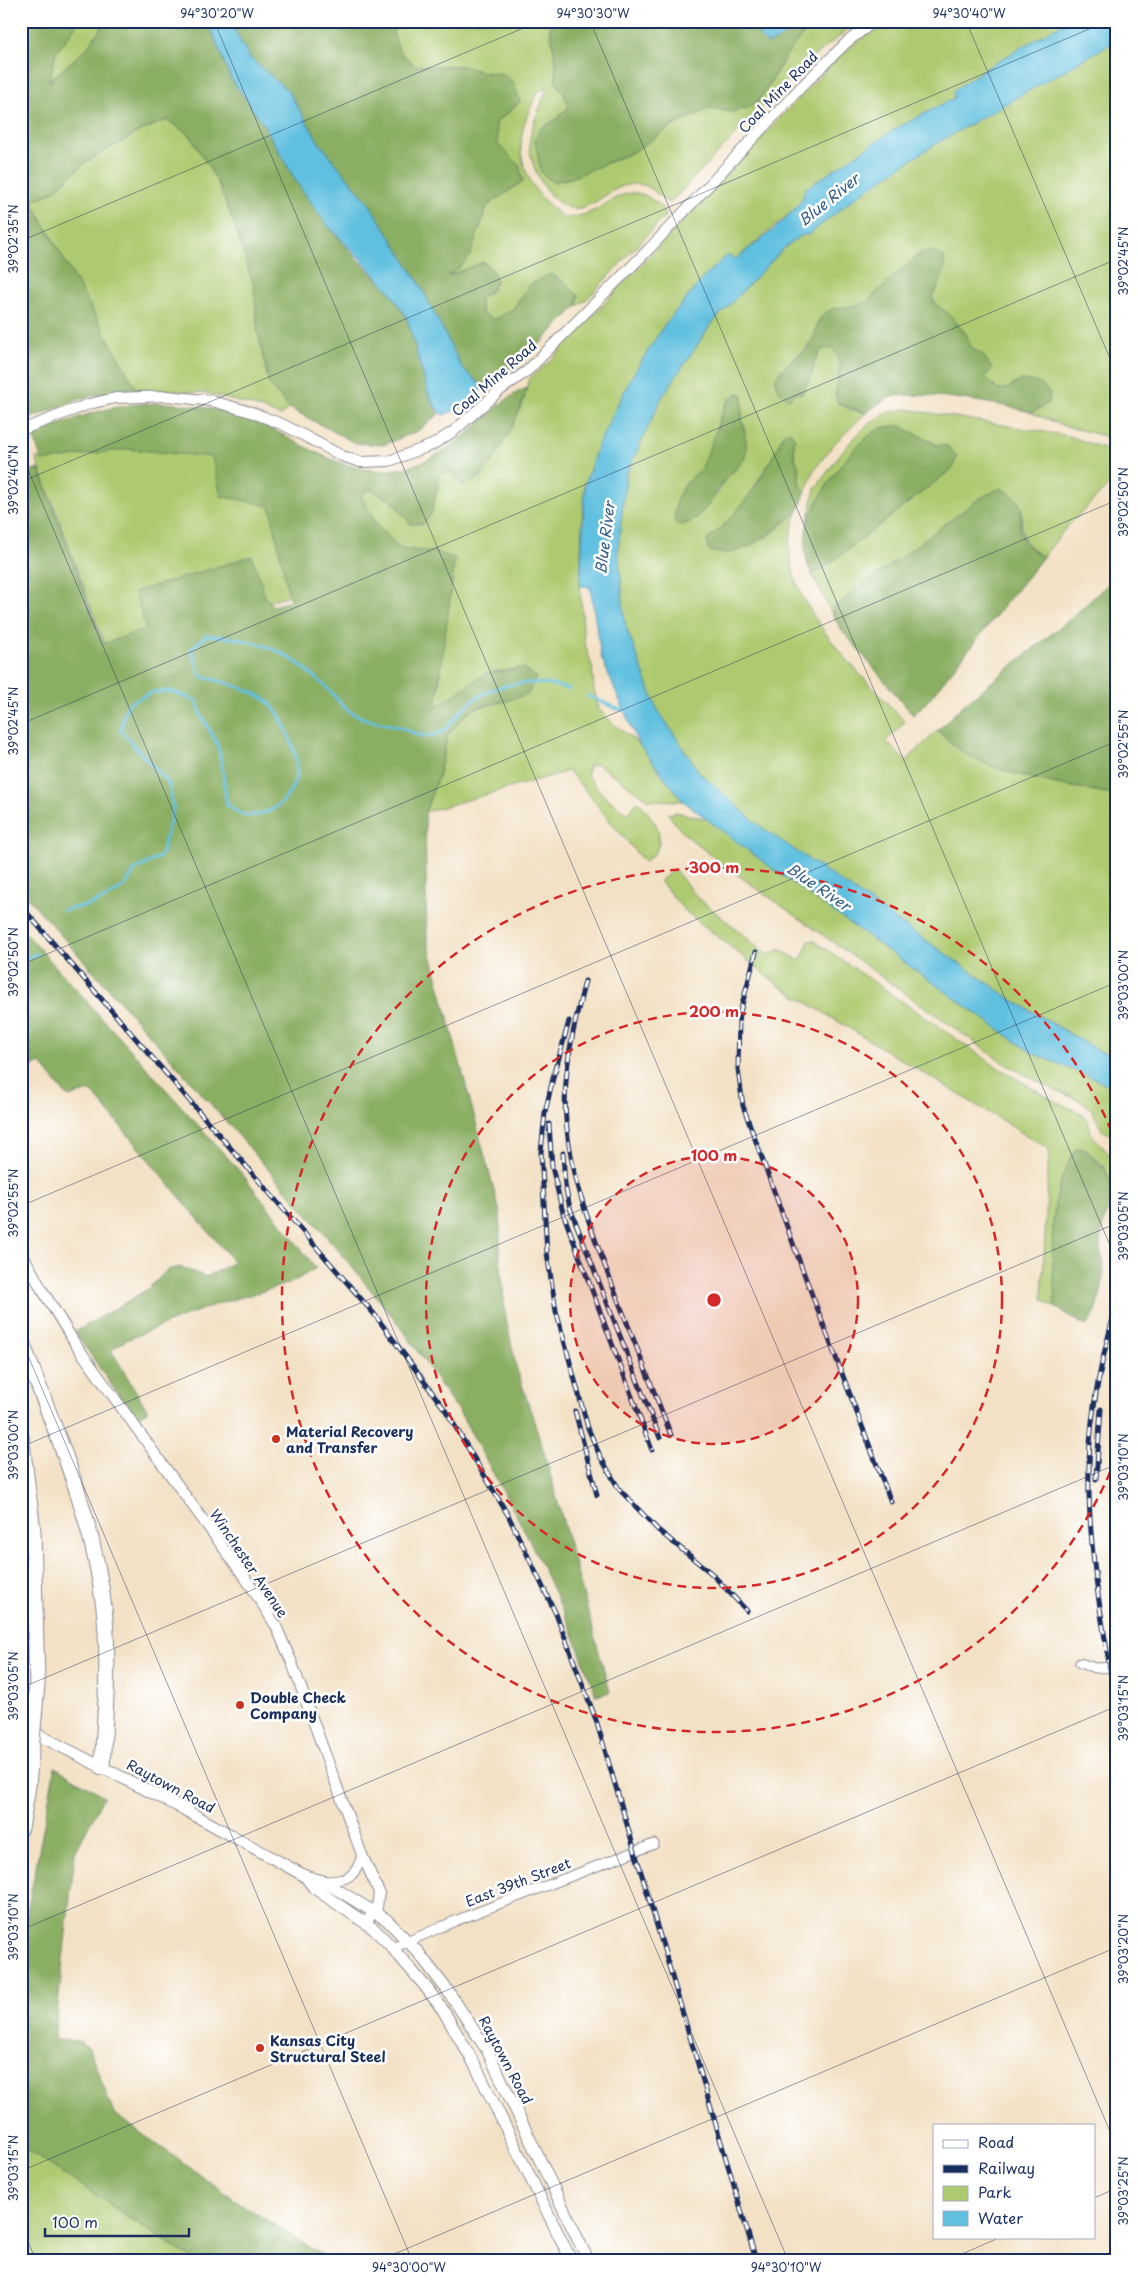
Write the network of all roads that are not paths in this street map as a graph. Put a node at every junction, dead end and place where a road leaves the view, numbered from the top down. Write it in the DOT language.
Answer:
graph roads {
  1 [pos="875,21"];
  2 [pos="21,430"];
  3 [pos="21,1251"];
  4 [pos="21,1340"];
  5 [pos="21,1436"];
  6 [pos="1080,1662"];
  7 [pos="1117,1667"];
  8 [pos="21,1726"];
  9 [pos="102,1767"];
  10 [pos="21,1828"];
  11 [pos="654,1844"];
  12 [pos="362,1855"];
  13 [pos="305,1876"];
  14 [pos="323,1881"];
  15 [pos="374,1911"];
  16 [pos="366,1923"];
  17 [pos="408,1941"];
  18 [pos="393,1948"];
  19 [pos="516,2110"];
  20 [pos="501,2116"];
  21 [pos="571,2260"];
  22 [pos="588,2260"];
  1 -- 2 [label="street, Coal Mine Road"];
  3 -- 12 [label="street, Winchester Avenue"];
  4 -- 9 [label="highway"];
  5 -- 10 [label="highway, bridge"];
  6 -- 7 [label="street"];
  8 -- 9 [label="main road, Raytown Road"];
  9 -- 13 [label="main road, Raytown Road"];
  11 -- 17 [label="street, East 39th Street"];
  12 -- 14 [label="street"];
  12 -- 15 [label="street, Winchester Avenue"];
  13 -- 14 [label="main road, Raytown Road"];
  13 -- 16 [label="main road, Raytown Road"];
  14 -- 15 [label="main road, Raytown Road"];
  15 -- 16 [label="street, Winchester Avenue"];
  15 -- 17 [label="main road, Raytown Road"];
  16 -- 18 [label="main road, Raytown Road"];
  17 -- 18 [label="street, East 39th Street"];
  17 -- 19 [label="main road, Raytown Road"];
  18 -- 20 [label="main road, Raytown Road"];
  19 -- 20 [label="main road"];
  19 -- 22 [label="main road, Raytown Road"];
  20 -- 21 [label="main road, Raytown Road"];
}
